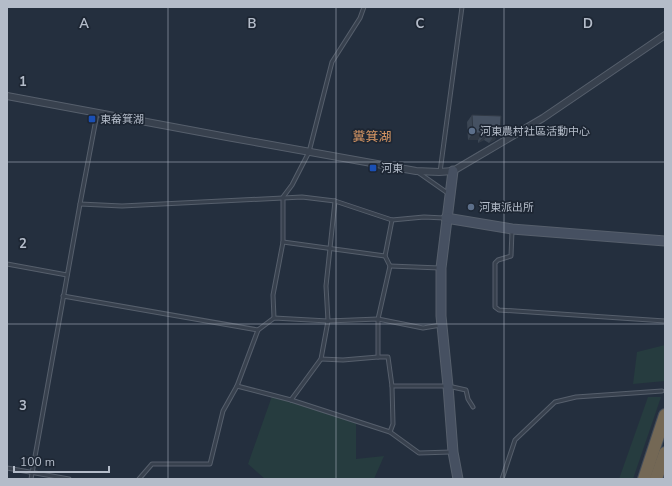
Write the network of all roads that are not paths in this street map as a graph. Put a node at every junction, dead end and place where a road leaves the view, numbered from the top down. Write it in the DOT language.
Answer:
graph roads {
  1 [pos="364,7"];
  2 [pos="462,7"];
  3 [pos="665,35"];
  4 [pos="7,96"];
  5 [pos="97,114"];
  6 [pos="309,152"];
  7 [pos="416,171"];
  8 [pos="453,171"];
  9 [pos="439,172"];
  10 [pos="449,194"];
  11 [pos="283,197"];
  12 [pos="335,201"];
  13 [pos="80,204"];
  14 [pos="446,218"];
  15 [pos="392,220"];
  16 [pos="512,229"];
  17 [pos="665,241"];
  18 [pos="282,242"];
  19 [pos="329,249"];
  20 [pos="385,256"];
  21 [pos="7,264"];
  22 [pos="390,266"];
  23 [pos="441,268"];
  24 [pos="67,275"];
  25 [pos="63,296"];
  26 [pos="274,318"];
  27 [pos="378,319"];
  28 [pos="328,321"];
  29 [pos="665,321"];
  30 [pos="442,325"];
  31 [pos="258,330"];
  32 [pos="378,357"];
  33 [pos="321,358"];
  34 [pos="237,386"];
  35 [pos="392,386"];
  36 [pos="448,386"];
  37 [pos="662,390"];
  38 [pos="291,400"];
  39 [pos="473,407"];
  40 [pos="665,415"];
  41 [pos="390,432"];
  42 [pos="453,452"];
  43 [pos="665,453"];
  44 [pos="7,468"];
  45 [pos="32,473"];
  46 [pos="31,479"];
  47 [pos="70,479"];
  48 [pos="139,479"];
  49 [pos="458,479"];
  50 [pos="502,479"];
  51 [pos="644,479"];
  52 [pos="656,479"];
  1 -- 6 [label="lane"];
  2 -- 9 [label="lane"];
  3 -- 8 [label="street"];
  4 -- 5 [label="street"];
  5 -- 6 [label="street"];
  5 -- 13 [label="lane"];
  6 -- 7 [label="street"];
  6 -- 11 [label="lane"];
  7 -- 9 [label="street"];
  7 -- 10 [label="lane"];
  8 -- 9 [label="street"];
  8 -- 10 [label="street"];
  10 -- 14 [label="street"];
  11 -- 12 [label="lane"];
  11 -- 13 [label="lane"];
  11 -- 18 [label="lane"];
  12 -- 15 [label="lane"];
  12 -- 19 [label="lane"];
  13 -- 24 [label="lane"];
  14 -- 15 [label="lane"];
  14 -- 16 [label="street"];
  14 -- 23 [label="street"];
  15 -- 20 [label="lane"];
  16 -- 17 [label="street"];
  16 -- 29 [label="lane"];
  18 -- 19 [label="lane"];
  18 -- 26 [label="lane"];
  19 -- 20 [label="lane"];
  19 -- 28 [label="lane"];
  20 -- 22 [label="lane"];
  21 -- 24 [label="lane"];
  22 -- 23 [label="lane"];
  22 -- 27 [label="lane"];
  23 -- 30 [label="street"];
  24 -- 25 [label="lane"];
  25 -- 31 [label="lane"];
  25 -- 45 [label="lane"];
  26 -- 28 [label="lane"];
  26 -- 31 [label="lane"];
  27 -- 28 [label="lane"];
  27 -- 30 [label="lane"];
  27 -- 32 [label="lane"];
  28 -- 33 [label="lane"];
  30 -- 36 [label="street"];
  31 -- 34 [label="lane"];
  32 -- 33 [label="lane"];
  32 -- 35 [label="lane"];
  33 -- 38 [label="lane"];
  34 -- 38 [label="lane"];
  34 -- 48 [label="lane"];
  35 -- 36 [label="lane"];
  35 -- 41 [label="lane"];
  36 -- 39 [label="lane"];
  36 -- 42 [label="street"];
  37 -- 50 [label="lane"];
  38 -- 41 [label="lane"];
  40 -- 51 [label="highway"];
  41 -- 42 [label="lane"];
  42 -- 49 [label="street"];
  43 -- 52 [label="highway"];
  44 -- 45 [label="lane"];
  45 -- 46 [label="lane"];
  45 -- 47 [label="lane"];
}
